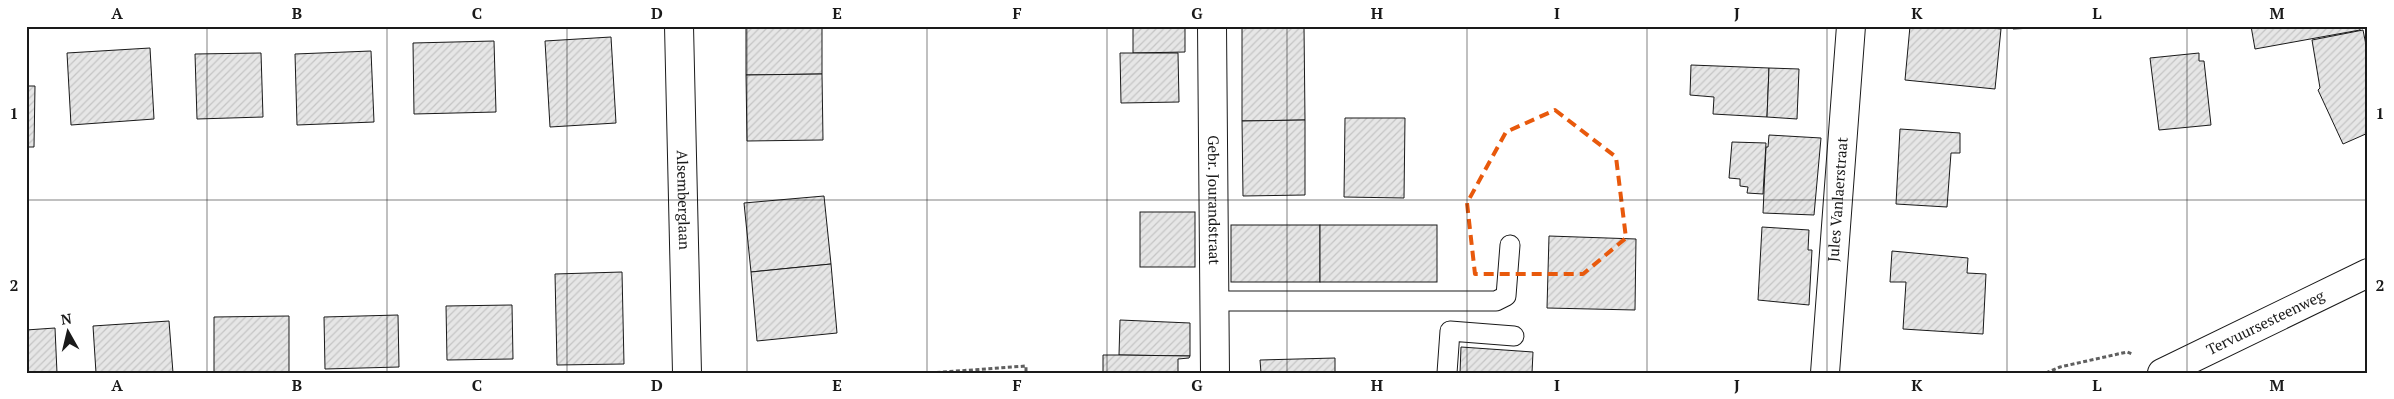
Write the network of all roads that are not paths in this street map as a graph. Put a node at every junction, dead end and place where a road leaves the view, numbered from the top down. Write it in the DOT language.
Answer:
graph roads {
  1 [pos="679,26"];
  2 [pos="1212,26"];
  3 [pos="1851,26"];
  4 [pos="1510,245"];
  5 [pos="2368,272"];
  6 [pos="1214,301"];
  7 [pos="1514,336"];
  8 [pos="2166,371"];
  9 [pos="687,373"];
  10 [pos="1215,373"];
  11 [pos="1447,373"];
  12 [pos="1825,373"];
  1 -- 9 [label="street, Alsemberglaan"];
  2 -- 6 [label="street, Gebr. Jourandstraat"];
  3 -- 12 [label="street, Jules Vanlaerstraat"];
  4 -- 6 [label="lane"];
  5 -- 8 [label="street, Tervuursesteenweg"];
  6 -- 10 [label="street, Gebr. Jourandstraat"];
  7 -- 11 [label="lane"];
}
